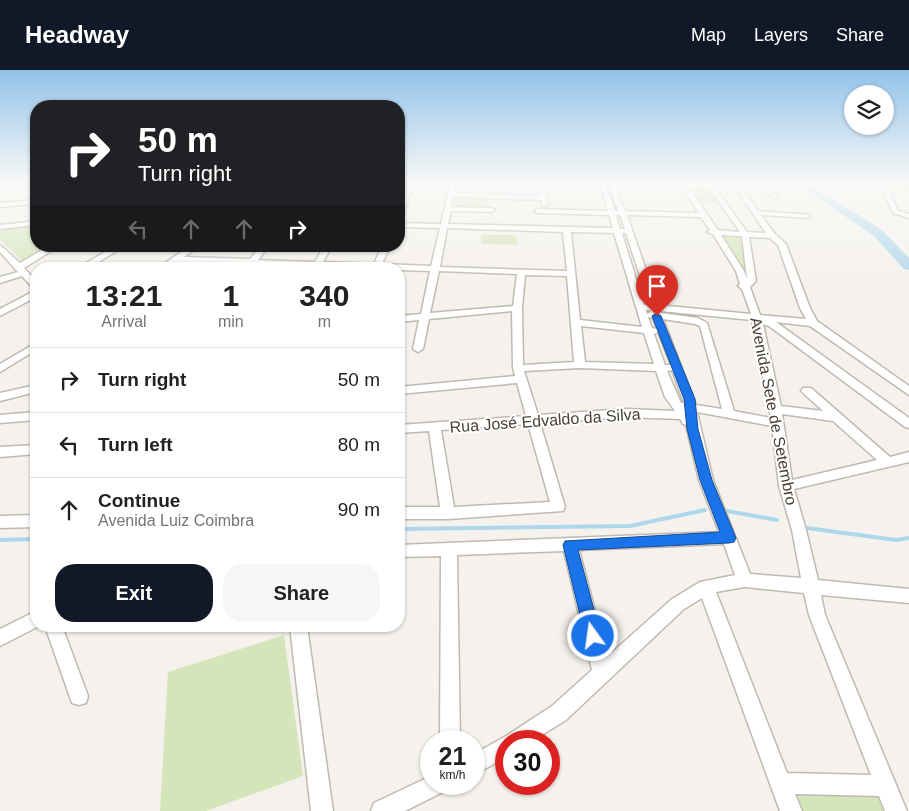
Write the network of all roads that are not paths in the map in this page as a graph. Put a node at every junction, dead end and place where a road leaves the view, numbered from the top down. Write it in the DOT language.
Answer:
graph roads {
  1 [pos="445,218"];
  2 [pos="492,218"];
  3 [pos="538,218"];
  4 [pos="547,218"];
  5 [pos="591,218"];
  6 [pos="613,218"];
  7 [pos="624,218"];
  8 [pos="703,218"];
  9 [pos="736,218"];
  10 [pos="760,218"];
  11 [pos="30,224"];
  12 [pos="405,225"];
  13 [pos="443,226"];
  14 [pos="0,227"];
  15 [pos="492,227"];
  16 [pos="538,229"];
  17 [pos="550,229"];
  18 [pos="568,230"];
  19 [pos="592,230"];
  20 [pos="617,231"];
  21 [pos="630,232"];
  22 [pos="712,232"];
  23 [pos="745,234"];
  24 [pos="772,236"];
  25 [pos="0,247"];
  26 [pos="46,252"];
  27 [pos="110,252"];
  28 [pos="186,252"];
  29 [pos="260,252"];
  30 [pos="175,259"];
  31 [pos="188,260"];
  32 [pos="32,262"];
  33 [pos="92,262"];
  34 [pos="170,262"];
  35 [pos="208,262"];
  36 [pos="252,262"];
  37 [pos="30,264"];
  38 [pos="733,265"];
  39 [pos="405,268"];
  40 [pos="752,268"];
  41 [pos="434,269"];
  42 [pos="21,270"];
  43 [pos="521,273"];
  44 [pos="571,274"];
  45 [pos="0,280"];
  46 [pos="30,280"];
  47 [pos="745,289"];
  48 [pos="30,296"];
  49 [pos="517,308"];
  50 [pos="640,310"];
  51 [pos="656,312"];
  52 [pos="0,313"];
  53 [pos="424,316"];
  54 [pos="405,318"];
  55 [pos="756,318"];
  56 [pos="575,322"];
  57 [pos="813,323"];
  58 [pos="648,331"];
  59 [pos="662,331"];
  60 [pos="418,349"];
  61 [pos="30,350"];
  62 [pos="580,366"];
  63 [pos="662,368"];
  64 [pos="678,368"];
  65 [pos="0,369"];
  66 [pos="520,373"];
  67 [pos="405,389"];
  68 [pos="30,390"];
  69 [pos="807,391"];
  70 [pos="909,391"];
  71 [pos="0,397"];
  72 [pos="776,410"];
  73 [pos="729,414"];
  74 [pos="687,415"];
  75 [pos="30,417"];
  76 [pos="835,417"];
  77 [pos="0,420"];
  78 [pos="534,420"];
  79 [pos="777,423"];
  80 [pos="909,424"];
  81 [pos="434,427"];
  82 [pos="405,429"];
  83 [pos="30,450"];
  84 [pos="0,452"];
  85 [pos="909,456"];
  86 [pos="888,462"];
  87 [pos="786,486"];
  88 [pos="405,513"];
  89 [pos="448,513"];
  90 [pos="30,521"];
  91 [pos="0,522"];
  92 [pos="729,538"];
  93 [pos="570,545"];
  94 [pos="449,548"];
  95 [pos="405,551"];
  96 [pos="745,580"];
  97 [pos="809,585"];
  98 [pos="706,587"];
  99 [pos="909,596"];
  100 [pos="30,622"];
  101 [pos="56,632"];
  102 [pos="299,632"];
  103 [pos="0,638"];
  104 [pos="602,673"];
  105 [pos="79,696"];
  106 [pos="450,730"];
  107 [pos="531,730"];
  108 [pos="780,783"];
  109 [pos="886,786"];
  110 [pos="420,793"];
  111 [pos="322,811"];
  112 [pos="382,811"];
  113 [pos="791,811"];
  114 [pos="896,811"];
  1 -- 13 [label="street"];
  2 -- 15 [label="street"];
  3 -- 16 [label="street"];
  4 -- 17 [label="street"];
  5 -- 19 [label="street"];
  6 -- 20 [label="street"];
  7 -- 21 [label="street"];
  8 -- 22 [label="street, Avenida Sete de Setembro"];
  9 -- 23 [label="street"];
  10 -- 24 [label="street"];
  11 -- 14 [label="street"];
  12 -- 13 [label="street"];
  13 -- 15 [label="street"];
  13 -- 41 [label="street"];
  15 -- 16 [label="street"];
  16 -- 17 [label="street"];
  17 -- 18 [label="street"];
  18 -- 19 [label="street"];
  18 -- 44 [label="street"];
  19 -- 20 [label="street"];
  20 -- 21 [label="street"];
  20 -- 50 [label="street"];
  21 -- 51 [label="street"];
  22 -- 23 [label="street"];
  22 -- 38 [label="street, Avenida Sete de Setembro"];
  23 -- 24 [label="street"];
  23 -- 40 [label="street"];
  24 -- 57 [label="street"];
  25 -- 42 [label="street"];
  26 -- 32 [label="street"];
  27 -- 33 [label="street"];
  28 -- 30 [label="street"];
  29 -- 36 [label="street"];
  30 -- 31 [label="street"];
  30 -- 34 [label="street"];
  31 -- 35 [label="street"];
  37 -- 42 [label="street"];
  38 -- 40 [label="street"];
  38 -- 47 [label="street, Avenida Sete de Setembro"];
  39 -- 41 [label="street"];
  40 -- 47 [label="street"];
  41 -- 43 [label="street"];
  41 -- 53 [label="street"];
  42 -- 45 [label="street"];
  42 -- 46 [label="street"];
  43 -- 44 [label="street"];
  43 -- 49 [label="street"];
  44 -- 56 [label="street"];
  47 -- 55 [label="street, Avenida Sete de Setembro"];
  48 -- 52 [label="street"];
  49 -- 53 [label="street"];
  49 -- 66 [label="street"];
  50 -- 51 [label="street"];
  50 -- 58 [label="street"];
  51 -- 55 [label="street"];
  51 -- 59 [label="street"];
  51 -- 73 [label="street"];
  53 -- 54 [label="street"];
  53 -- 60 [label="street"];
  55 -- 57 [label="street"];
  55 -- 72 [label="street, Avenida Sete de Setembro"];
  55 -- 80 [label="street"];
  56 -- 58 [label="street"];
  56 -- 62 [label="street"];
  57 -- 70 [label="street"];
  58 -- 59 [label="street"];
  58 -- 63 [label="street"];
  59 -- 64 [label="street"];
  61 -- 65 [label="street"];
  62 -- 63 [label="street"];
  62 -- 66 [label="street"];
  63 -- 64 [label="street"];
  63 -- 74 [label="street"];
  64 -- 74 [label="street"];
  66 -- 67 [label="street"];
  66 -- 78 [label="street"];
  68 -- 71 [label="street"];
  69 -- 76 [label="street"];
  72 -- 76 [label="street"];
  72 -- 79 [label="street, Avenida Sete de Setembro"];
  73 -- 74 [label="street, Rua José Edvaldo da Silva"];
  73 -- 79 [label="street, Rua José Edvaldo da Silva"];
  74 -- 78 [label="street, Rua José Edvaldo da Silva"];
  74 -- 92 [label="street"];
  75 -- 77 [label="street"];
  76 -- 86 [label="street"];
  78 -- 81 [label="street, Rua José Edvaldo da Silva"];
  78 -- 89 [label="street"];
  79 -- 87 [label="street, Avenida Sete de Setembro"];
  81 -- 82 [label="street, Rua José Edvaldo da Silva"];
  81 -- 89 [label="street"];
  83 -- 84 [label="street"];
  85 -- 86 [label="street"];
  86 -- 87 [label="street"];
  87 -- 97 [label="street, Avenida Sete de Setembro"];
  88 -- 89 [label="street"];
  90 -- 91 [label="street"];
  92 -- 93 [label="street"];
  92 -- 96 [label="street"];
  93 -- 94 [label="street"];
  93 -- 104 [label="street"];
  94 -- 95 [label="street"];
  94 -- 106 [label="street"];
  96 -- 97 [label="street"];
  96 -- 98 [label="street"];
  97 -- 99 [label="street"];
  97 -- 109 [label="street, Avenida Sete de Setembro"];
  98 -- 104 [label="street"];
  98 -- 108 [label="street"];
  100 -- 103 [label="street"];
  101 -- 105 [label="street"];
  102 -- 111 [label="street"];
  104 -- 107 [label="street"];
  108 -- 109 [label="street"];
  108 -- 113 [label="street"];
  109 -- 114 [label="street, Avenida Sete de Setembro"];
  110 -- 112 [label="street"];
}
